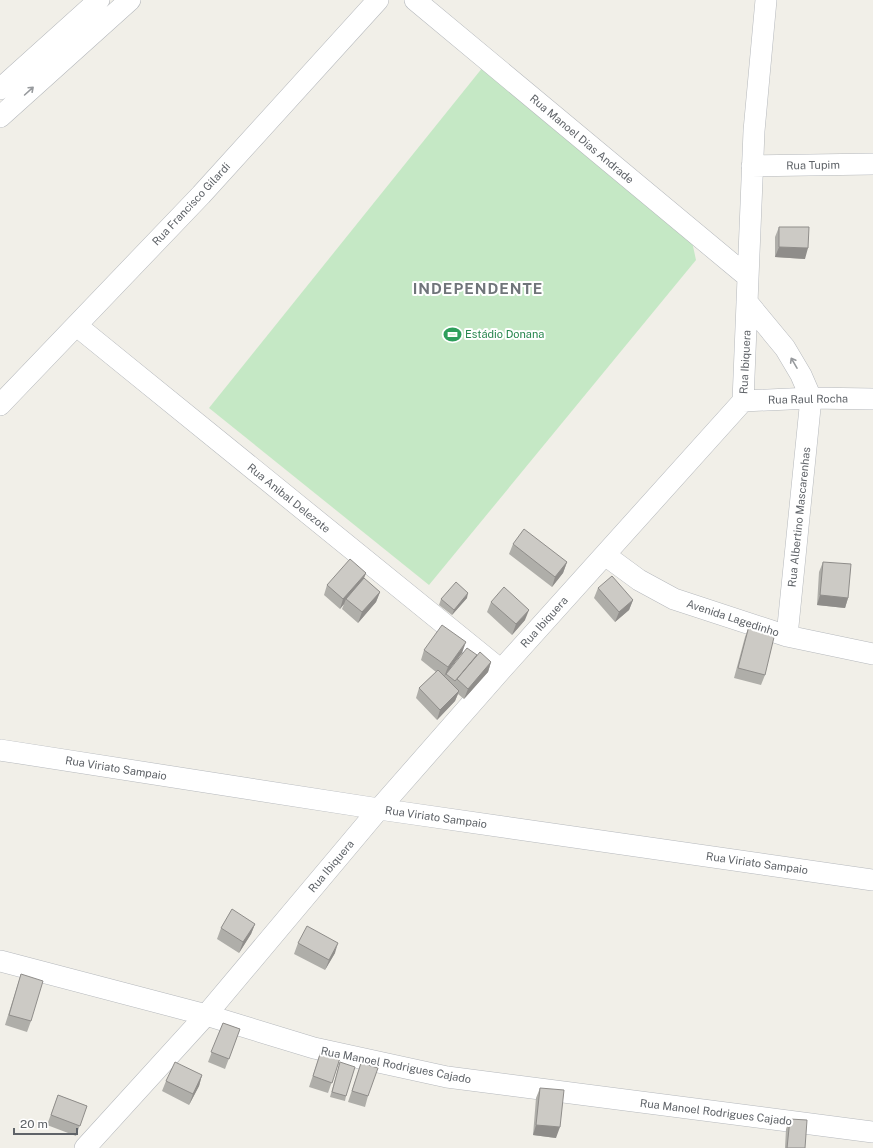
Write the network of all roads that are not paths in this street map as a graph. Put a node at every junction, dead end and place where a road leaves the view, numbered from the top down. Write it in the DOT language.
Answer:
graph roads {
  1 [pos="99,0"];
  2 [pos="130,0"];
  3 [pos="378,0"];
  4 [pos="415,0"];
  5 [pos="766,0"];
  6 [pos="59,36"];
  7 [pos="73,51"];
  8 [pos="0,89"];
  9 [pos="0,117"];
  10 [pos="873,164"];
  11 [pos="752,166"];
  12 [pos="748,277"];
  13 [pos="747,302"];
  14 [pos="77,326"];
  15 [pos="811,398"];
  16 [pos="873,399"];
  17 [pos="743,401"];
  18 [pos="0,405"];
  19 [pos="604,555"];
  20 [pos="787,636"];
  21 [pos="873,654"];
  22 [pos="501,670"];
  23 [pos="0,750"];
  24 [pos="379,809"];
  25 [pos="873,880"];
  26 [pos="0,961"];
  27 [pos="206,1015"];
  28 [pos="873,1132"];
  29 [pos="85,1148"];
  1 -- 6 [label="street"];
  2 -- 7 [label="street"];
  3 -- 14 [label="street, Rua Francisco Gilardi"];
  4 -- 12 [label="street, Rua Manoel Dias Andrade"];
  5 -- 11 [label="street, Rua Ibiquera"];
  6 -- 7 [label="street"];
  6 -- 8 [label="street"];
  9 -- 7 [label="street, one-way"];
  10 -- 11 [label="street, Rua Tupim"];
  11 -- 12 [label="street, Rua Ibiquera"];
  12 -- 13 [label="street, Rua Ibiquera"];
  15 -- 13 [label="street, one-way"];
  13 -- 17 [label="street, Rua Ibiquera"];
  14 -- 18 [label="street, Rua Francisco Gilardi"];
  14 -- 22 [label="street, Rua Anibal Delezote"];
  15 -- 16 [label="street, Rua Raul Rocha"];
  15 -- 17 [label="street, Rua Raul Rocha"];
  15 -- 20 [label="street, Rua Albertino Mascarenhas"];
  17 -- 19 [label="street, Rua Ibiquera"];
  19 -- 20 [label="street, Avenida Lagedinho"];
  19 -- 22 [label="street, Rua Ibiquera"];
  20 -- 21 [label="street, Avenida Lagedinho"];
  22 -- 24 [label="street, Rua Ibiquera"];
  23 -- 24 [label="street, Rua Viriato Sampaio"];
  24 -- 25 [label="street, Rua Viriato Sampaio"];
  24 -- 27 [label="street, Rua Ibiquera"];
  26 -- 27 [label="street, Rua Manoel Rodrigues Cajado"];
  27 -- 28 [label="street, Rua Manoel Rodrigues Cajado"];
  27 -- 29 [label="street, Rua Ibiquera"];
}
